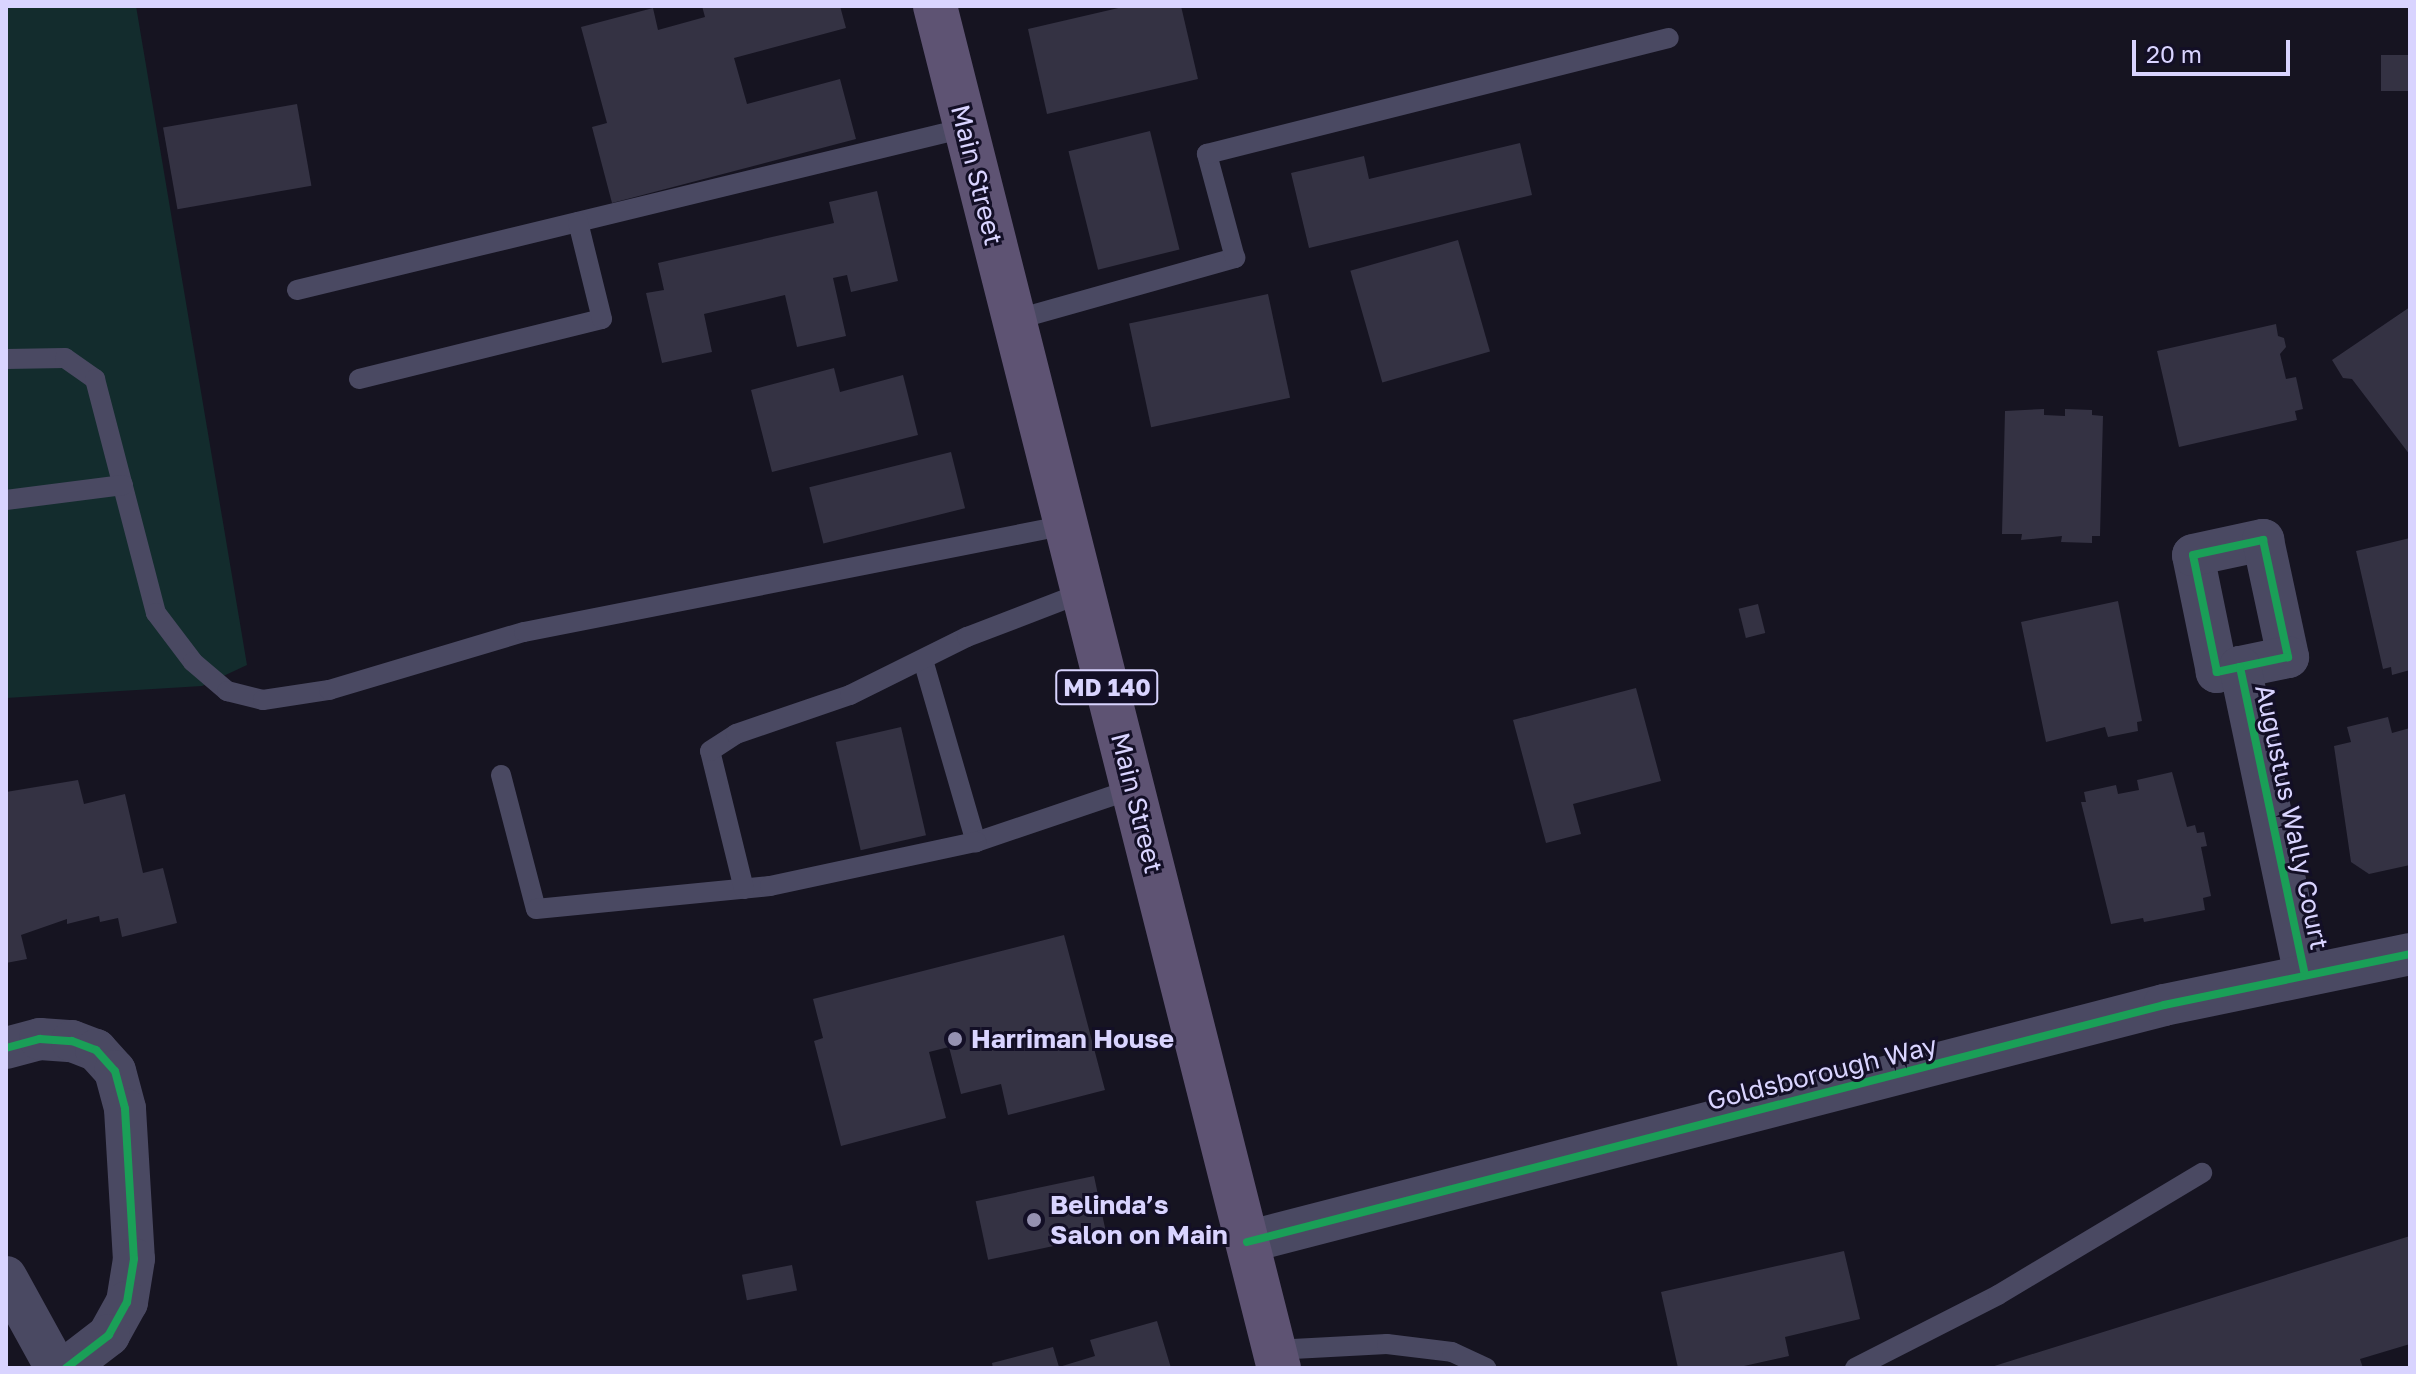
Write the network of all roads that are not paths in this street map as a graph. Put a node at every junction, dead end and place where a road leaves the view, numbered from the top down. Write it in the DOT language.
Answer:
graph roads {
  1 [pos="935,6"];
  2 [pos="1669,38"];
  3 [pos="965,128"];
  4 [pos="578,222"];
  5 [pos="297,290"];
  6 [pos="1014,320"];
  7 [pos="6,359"];
  8 [pos="359,379"];
  9 [pos="123,485"];
  10 [pos="6,500"];
  11 [pos="1067,525"];
  12 [pos="1084,592"];
  13 [pos="923,660"];
  14 [pos="2240,667"];
  15 [pos="501,775"];
  16 [pos="1133,789"];
  17 [pos="976,842"];
  18 [pos="744,889"];
  19 [pos="2410,954"];
  20 [pos="2305,975"];
  21 [pos="6,1048"];
  22 [pos="2202,1173"];
  23 [pos="1247,1242"];
  24 [pos="6,1277"];
  25 [pos="1277,1359"];
  26 [pos="56,1368"];
  27 [pos="66,1368"];
  28 [pos="1487,1368"];
  29 [pos="1855,1368"];
  1 -- 3 [label="main road, Main Street / MD 140"];
  2 -- 6 [label="lane"];
  3 -- 4 [label="lane"];
  3 -- 6 [label="main road, Main Street / MD 140"];
  4 -- 5 [label="lane"];
  4 -- 8 [label="lane"];
  6 -- 11 [label="main road, Main Street / MD 140"];
  7 -- 9 [label="lane"];
  9 -- 10 [label="lane"];
  9 -- 11 [label="lane"];
  11 -- 12 [label="main road, Main Street / MD 140"];
  12 -- 13 [label="lane"];
  12 -- 16 [label="main road, Main Street / MD 140"];
  13 -- 17 [label="lane"];
  13 -- 18 [label="lane"];
  14 -- 20 [label="street, Augustus Wally Court"];
  15 -- 18 [label="lane"];
  16 -- 17 [label="lane"];
  16 -- 23 [label="main road, Main Street / MD 140"];
  17 -- 18 [label="lane"];
  19 -- 20 [label="street, Goldsborough Way"];
  20 -- 23 [label="street, Goldsborough Way"];
  21 -- 27 [label="street"];
  22 -- 29 [label="lane"];
  23 -- 25 [label="main road, Main Street / MD 140"];
  24 -- 26 [label="street"];
  25 -- 28 [label="lane"];
}
